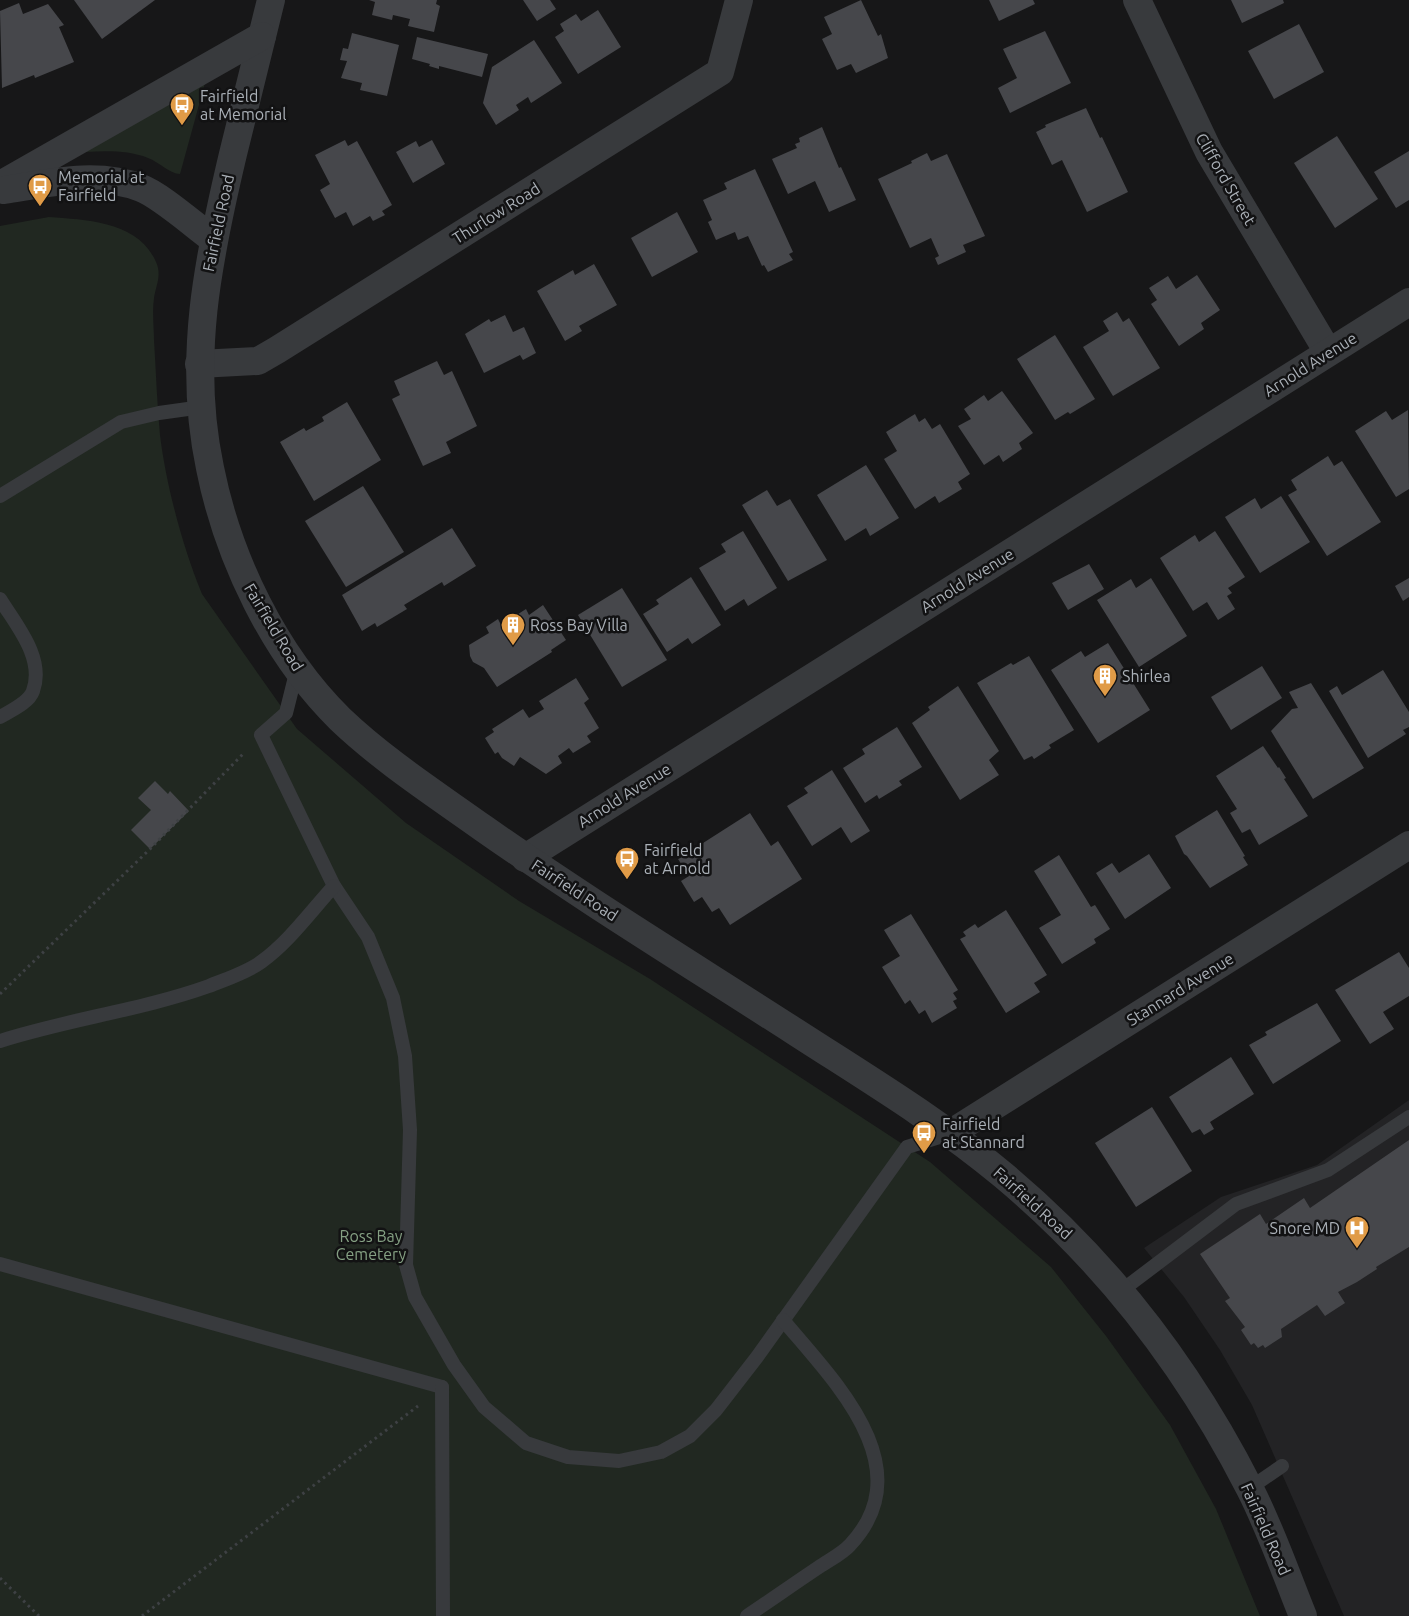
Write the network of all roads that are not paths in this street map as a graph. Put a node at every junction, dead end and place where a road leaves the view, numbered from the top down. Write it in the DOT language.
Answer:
graph roads {
  1 [pos="271,0"];
  2 [pos="739,0"];
  3 [pos="1137,0"];
  4 [pos="262,36"];
  5 [pos="0,185"];
  6 [pos="0,191"];
  7 [pos="213,239"];
  8 [pos="1409,302"];
  9 [pos="1328,352"];
  10 [pos="199,364"];
  11 [pos="202,407"];
  12 [pos="0,496"];
  13 [pos="0,599"];
  14 [pos="297,668"];
  15 [pos="0,717"];
  16 [pos="1409,845"];
  17 [pos="525,858"];
  18 [pos="334,886"];
  19 [pos="0,1041"];
  20 [pos="1409,1117"];
  21 [pos="951,1133"];
  22 [pos="0,1264"];
  23 [pos="1121,1291"];
  24 [pos="783,1320"];
  25 [pos="460,1374"];
  26 [pos="442,1387"];
  27 [pos="1282,1466"];
  28 [pos="1250,1488"];
  29 [pos="443,1616"];
  30 [pos="747,1616"];
  31 [pos="1303,1616"];
  1 -- 4 [label="street, Fairfield Road"];
  2 -- 10 [label="street, Thurlow Road"];
  3 -- 9 [label="street, Clifford Street"];
  4 -- 5 [label="street"];
  4 -- 7 [label="street, Fairfield Road"];
  6 -- 7 [label="street"];
  7 -- 10 [label="street, Fairfield Road"];
  8 -- 9 [label="street, Arnold Avenue"];
  9 -- 17 [label="street, Arnold Avenue"];
  10 -- 11 [label="street, Fairfield Road"];
  11 -- 12 [label="lane"];
  11 -- 14 [label="street, Fairfield Road"];
  13 -- 15 [label="lane"];
  14 -- 17 [label="street, Fairfield Road"];
  14 -- 18 [label="lane"];
  16 -- 21 [label="street, Stannard Avenue"];
  17 -- 21 [label="street, Fairfield Road"];
  18 -- 19 [label="lane"];
  18 -- 25 [label="lane"];
  20 -- 23 [label="lane"];
  21 -- 23 [label="street, Fairfield Road"];
  21 -- 24 [label="lane"];
  22 -- 26 [label="lane"];
  23 -- 28 [label="street, Fairfield Road"];
  24 -- 25 [label="lane"];
  24 -- 30 [label="lane"];
  25 -- 26 [label="lane"];
  26 -- 29 [label="lane"];
  27 -- 28 [label="lane"];
  28 -- 31 [label="street, Fairfield Road"];
}
